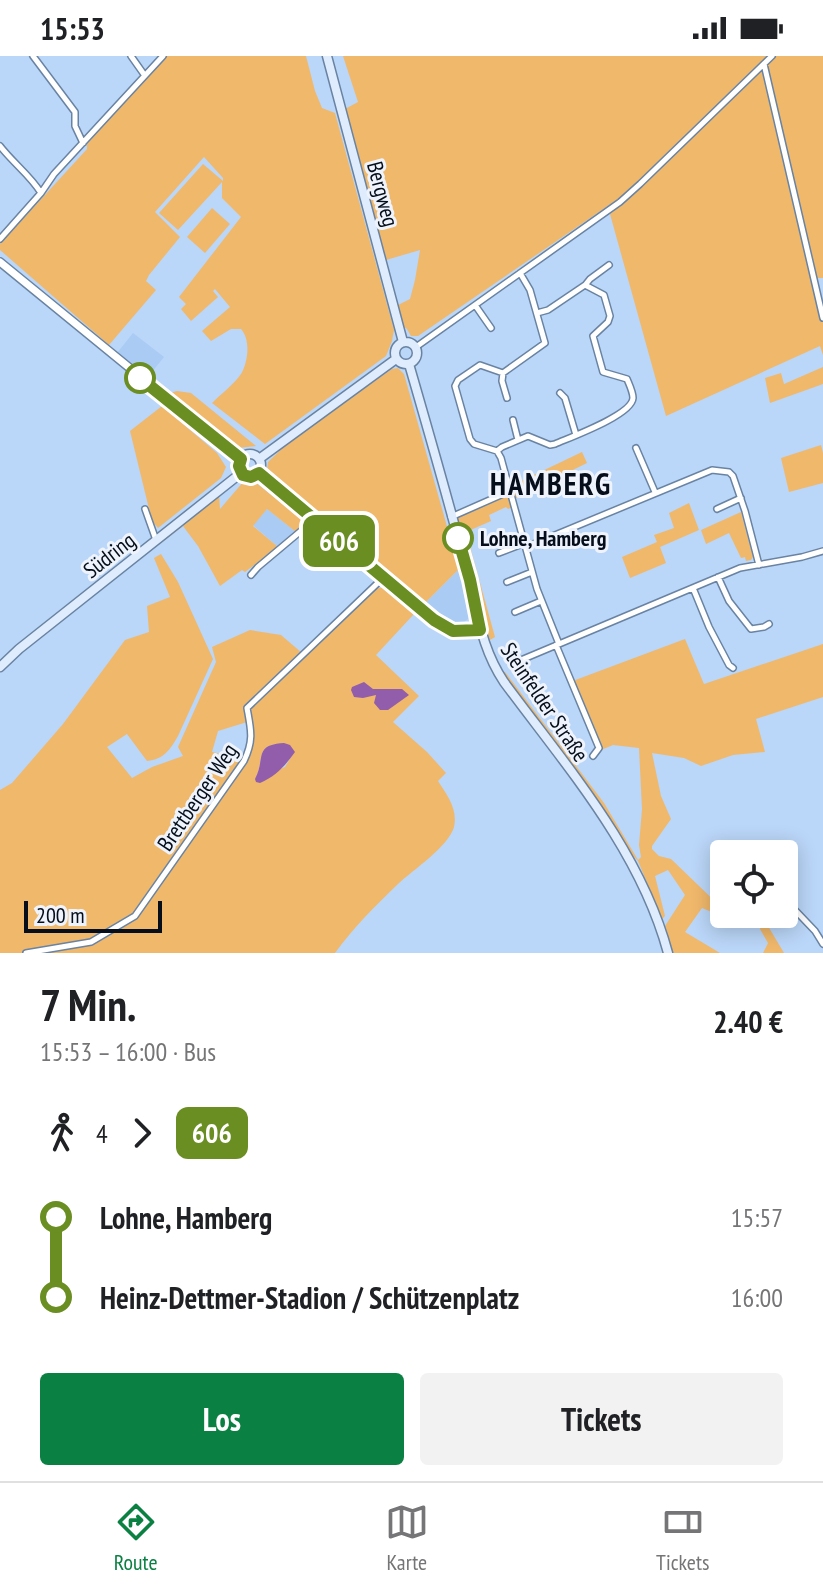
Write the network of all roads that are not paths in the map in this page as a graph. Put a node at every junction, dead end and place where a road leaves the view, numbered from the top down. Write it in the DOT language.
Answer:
graph roads {
  1 [pos="33,56"];
  2 [pos="131,56"];
  3 [pos="163,56"];
  4 [pos="327,56"];
  5 [pos="772,56"];
  6 [pos="764,64"];
  7 [pos="143,73"];
  8 [pos="83,143"];
  9 [pos="0,146"];
  10 [pos="41,193"];
  11 [pos="0,239"];
  12 [pos="0,262"];
  13 [pos="609,265"];
  14 [pos="520,273"];
  15 [pos="585,285"];
  16 [pos="475,305"];
  17 [pos="537,313"];
  18 [pos="823,318"];
  19 [pos="491,328"];
  20 [pos="403,342"];
  21 [pos="416,347"];
  22 [pos="396,359"];
  23 [pos="409,364"];
  24 [pos="503,373"];
  25 [pos="560,393"];
  26 [pos="507,398"];
  27 [pos="513,420"];
  28 [pos="576,435"];
  29 [pos="518,440"];
  30 [pos="636,448"];
  31 [pos="497,451"];
  32 [pos="241,459"];
  33 [pos="259,459"];
  34 [pos="241,473"];
  35 [pos="259,473"];
  36 [pos="510,491"];
  37 [pos="655,492"];
  38 [pos="741,498"];
  39 [pos="145,509"];
  40 [pos="717,509"];
  41 [pos="450,517"];
  42 [pos="314,520"];
  43 [pos="156,540"];
  44 [pos="525,545"];
  45 [pos="823,551"];
  46 [pos="499,553"];
  47 [pos="759,565"];
  48 [pos="532,572"];
  49 [pos="251,575"];
  50 [pos="718,577"];
  51 [pos="383,578"];
  52 [pos="507,582"];
  53 [pos="693,588"];
  54 [pos="541,601"];
  55 [pos="515,612"];
  56 [pos="769,624"];
  57 [pos="480,630"];
  58 [pos="558,644"];
  59 [pos="521,660"];
  60 [pos="0,667"];
  61 [pos="733,668"];
  62 [pos="593,756"];
  63 [pos="798,913"];
  64 [pos="823,944"];
  65 [pos="26,953"];
  66 [pos="668,953"];
  1 -- 8 [label="street"];
  2 -- 7 [label="street"];
  3 -- 8 [label="street"];
  4 -- 20 [label="main road, Bergweg"];
  5 -- 6 [label="street"];
  6 -- 14 [label="street"];
  6 -- 18 [label="street"];
  8 -- 10 [label="street"];
  9 -- 10 [label="street"];
  10 -- 11 [label="street"];
  12 -- 32 [label="street"];
  13 -- 15 [label="street"];
  14 -- 16 [label="street"];
  14 -- 17 [label="street"];
  15 -- 17 [label="street"];
  15 -- 28 [label="street"];
  16 -- 19 [label="street"];
  16 -- 21 [label="street"];
  17 -- 24 [label="street"];
  20 -- 21 [label="main road"];
  20 -- 22 [label="main road"];
  21 -- 23 [label="main road"];
  22 -- 23 [label="main road"];
  22 -- 33 [label="main road"];
  23 -- 41 [label="main road"];
  24 -- 26 [label="street"];
  24 -- 31 [label="street"];
  25 -- 28 [label="street"];
  27 -- 29 [label="street"];
  28 -- 29 [label="street"];
  29 -- 31 [label="street"];
  30 -- 37 [label="street"];
  31 -- 36 [label="street"];
  32 -- 33 [label="main road"];
  32 -- 34 [label="main road"];
  33 -- 35 [label="main road"];
  34 -- 35 [label="main road"];
  34 -- 43 [label="main road, Südring"];
  35 -- 42 [label="street, Steinfelder Straße"];
  36 -- 41 [label="street"];
  36 -- 44 [label="street"];
  37 -- 38 [label="street"];
  37 -- 44 [label="street"];
  38 -- 40 [label="street"];
  38 -- 47 [label="street"];
  39 -- 43 [label="street"];
  41 -- 57 [label="main road"];
  42 -- 49 [label="street"];
  42 -- 51 [label="street, Steinfelder Straße"];
  43 -- 60 [label="main road, Südring"];
  44 -- 46 [label="street"];
  44 -- 48 [label="street"];
  45 -- 47 [label="street"];
  47 -- 50 [label="street"];
  48 -- 52 [label="street"];
  48 -- 54 [label="street"];
  50 -- 53 [label="street"];
  50 -- 56 [label="street"];
  51 -- 57 [label="street, Steinfelder Straße"];
  51 -- 65 [label="street, Brettberger Weg"];
  53 -- 58 [label="street"];
  53 -- 61 [label="street"];
  54 -- 55 [label="street"];
  54 -- 58 [label="street"];
  57 -- 66 [label="main road, Steinfelder Straße"];
  58 -- 59 [label="street"];
  58 -- 62 [label="street"];
  63 -- 64 [label="street"];
}
